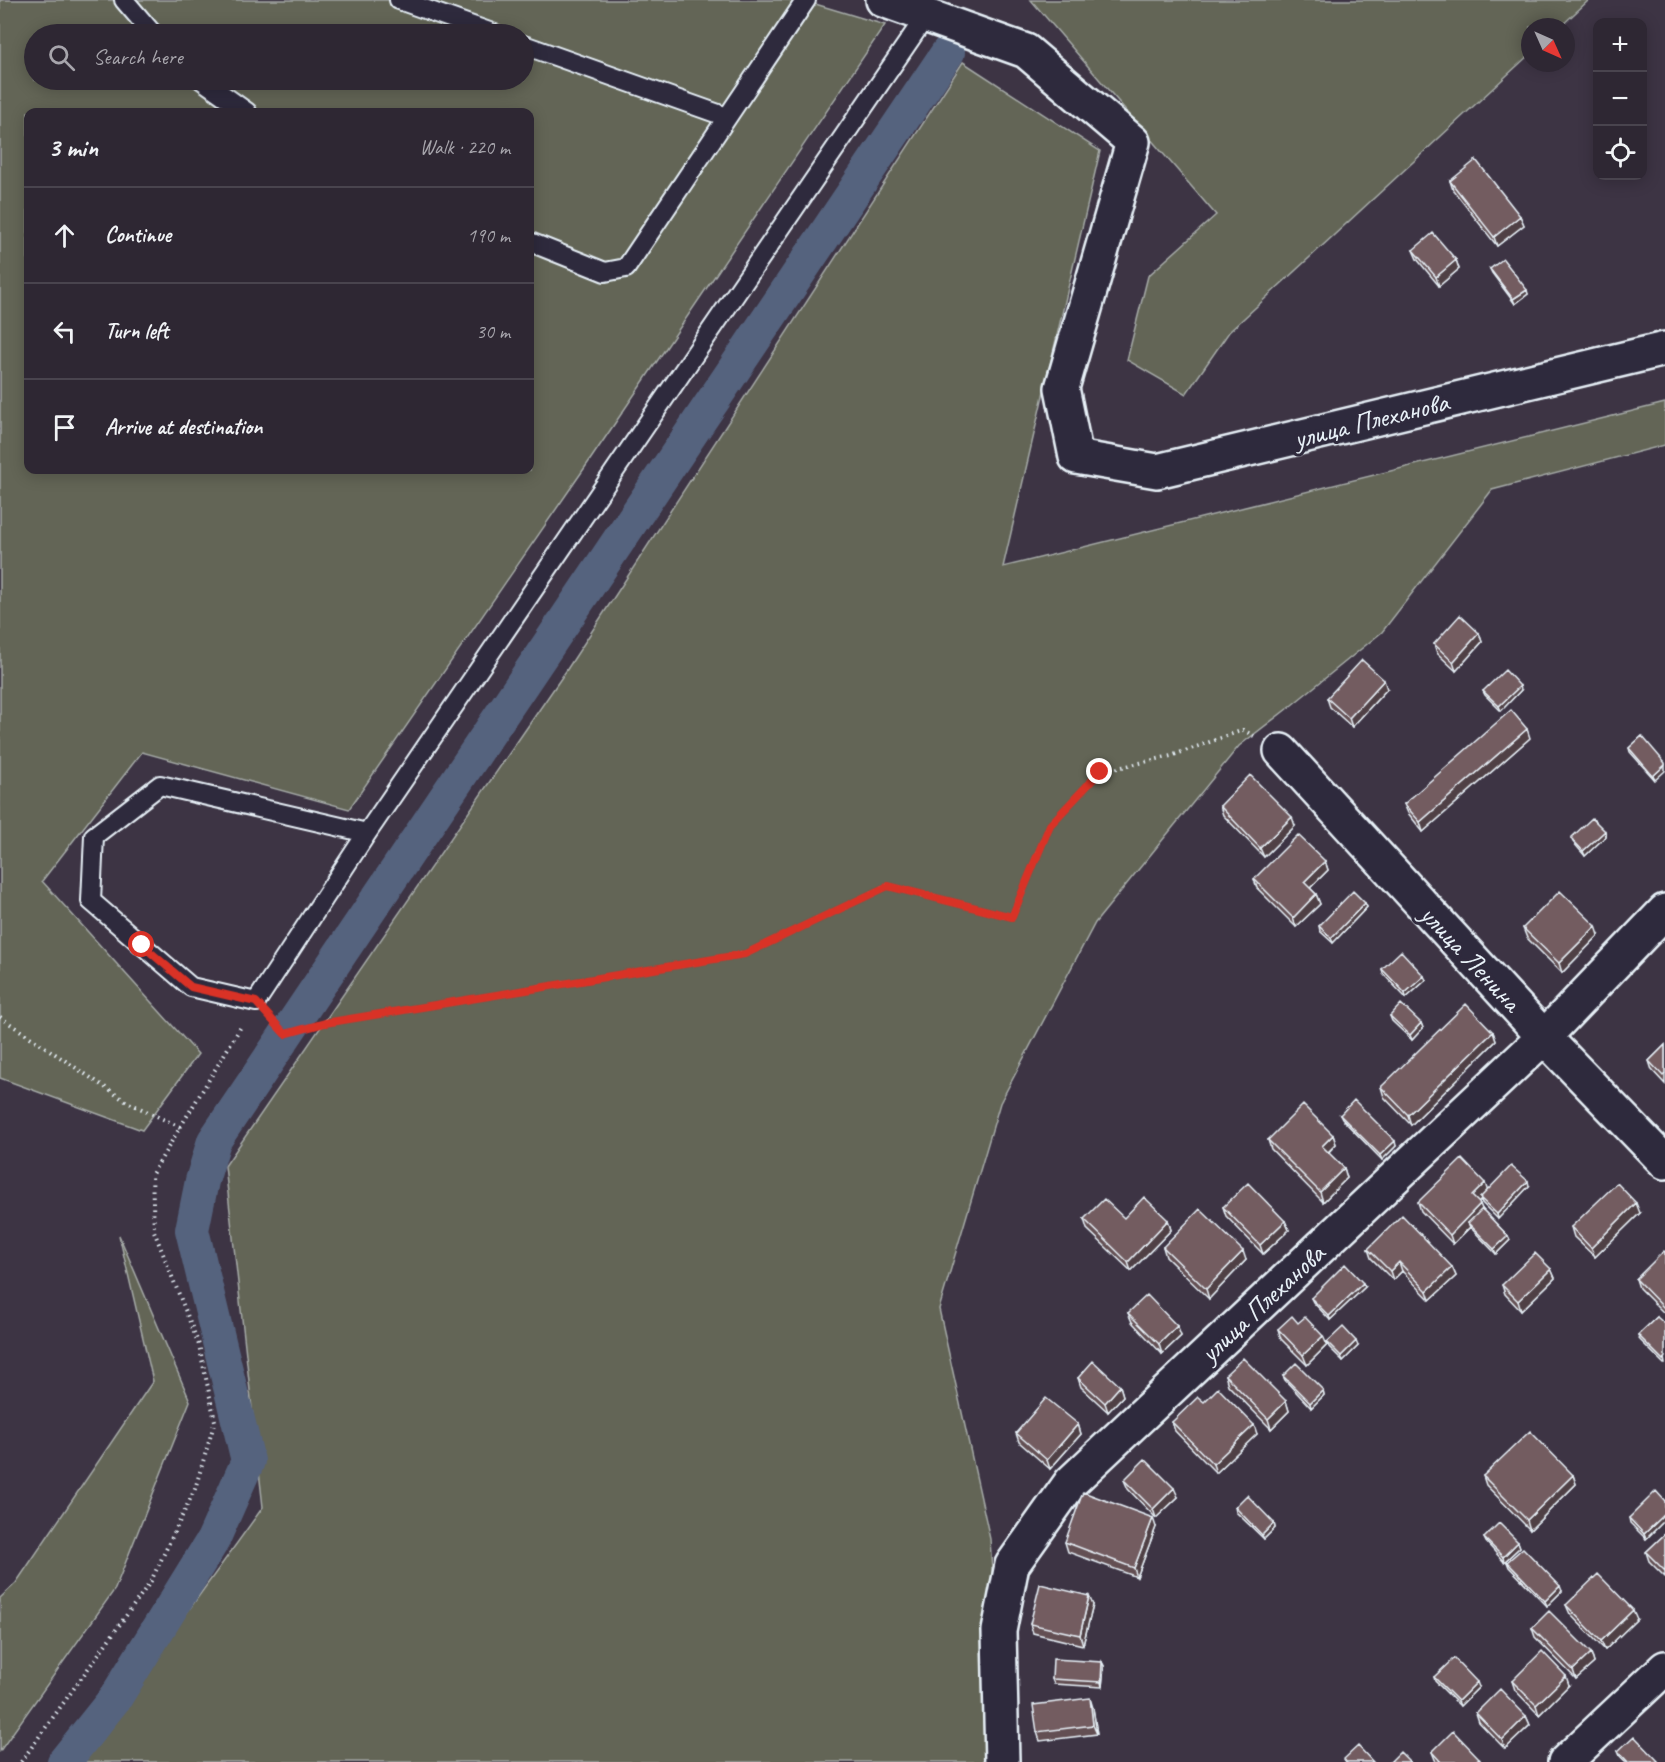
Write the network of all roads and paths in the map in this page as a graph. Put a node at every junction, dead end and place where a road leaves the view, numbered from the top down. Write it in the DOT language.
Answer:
graph roads {
  1 [pos="124,0"];
  2 [pos="399,0"];
  3 [pos="806,0"];
  4 [pos="883,0"];
  5 [pos="926,16"];
  6 [pos="144,24"];
  7 [pos="467,24"];
  8 [pos="534,49"];
  9 [pos="216,90"];
  10 [pos="241,108"];
  11 [pos="727,117"];
  12 [pos="534,244"];
  13 [pos="1665,349"];
  14 [pos="1281,751"];
  15 [pos="367,833"];
  16 [pos="1665,911"];
  17 [pos="256,1002"];
  18 [pos="0,1017"];
  19 [pos="1544,1037"];
  20 [pos="180,1127"];
  21 [pos="1665,1162"];
  22 [pos="1665,1668"];
  23 [pos="21,1762"];
  24 [pos="1002,1762"];
  25 [pos="1565,1762"];
  1 -- 6 [label="lane"];
  2 -- 7 [label="lane"];
  3 -- 11 [label="lane"];
  4 -- 5 [label="street"];
  5 -- 13 [label="street, улица Плеханова"];
  5 -- 15 [label="lane"];
  8 -- 11 [label="lane"];
  9 -- 10 [label="lane"];
  11 -- 12 [label="lane"];
  14 -- 17 [label="path"];
  14 -- 19 [label="street, улица Ленина"];
  15 -- 17 [label="lane"];
  15 -- 17 [label="lane"];
  16 -- 19 [label="street, улица Плеханова"];
  17 -- 20 [label="path"];
  18 -- 20 [label="path"];
  19 -- 21 [label="street, улица Ленина"];
  19 -- 24 [label="street, улица Плеханова"];
  20 -- 23 [label="path"];
  22 -- 25 [label="street"];
}
